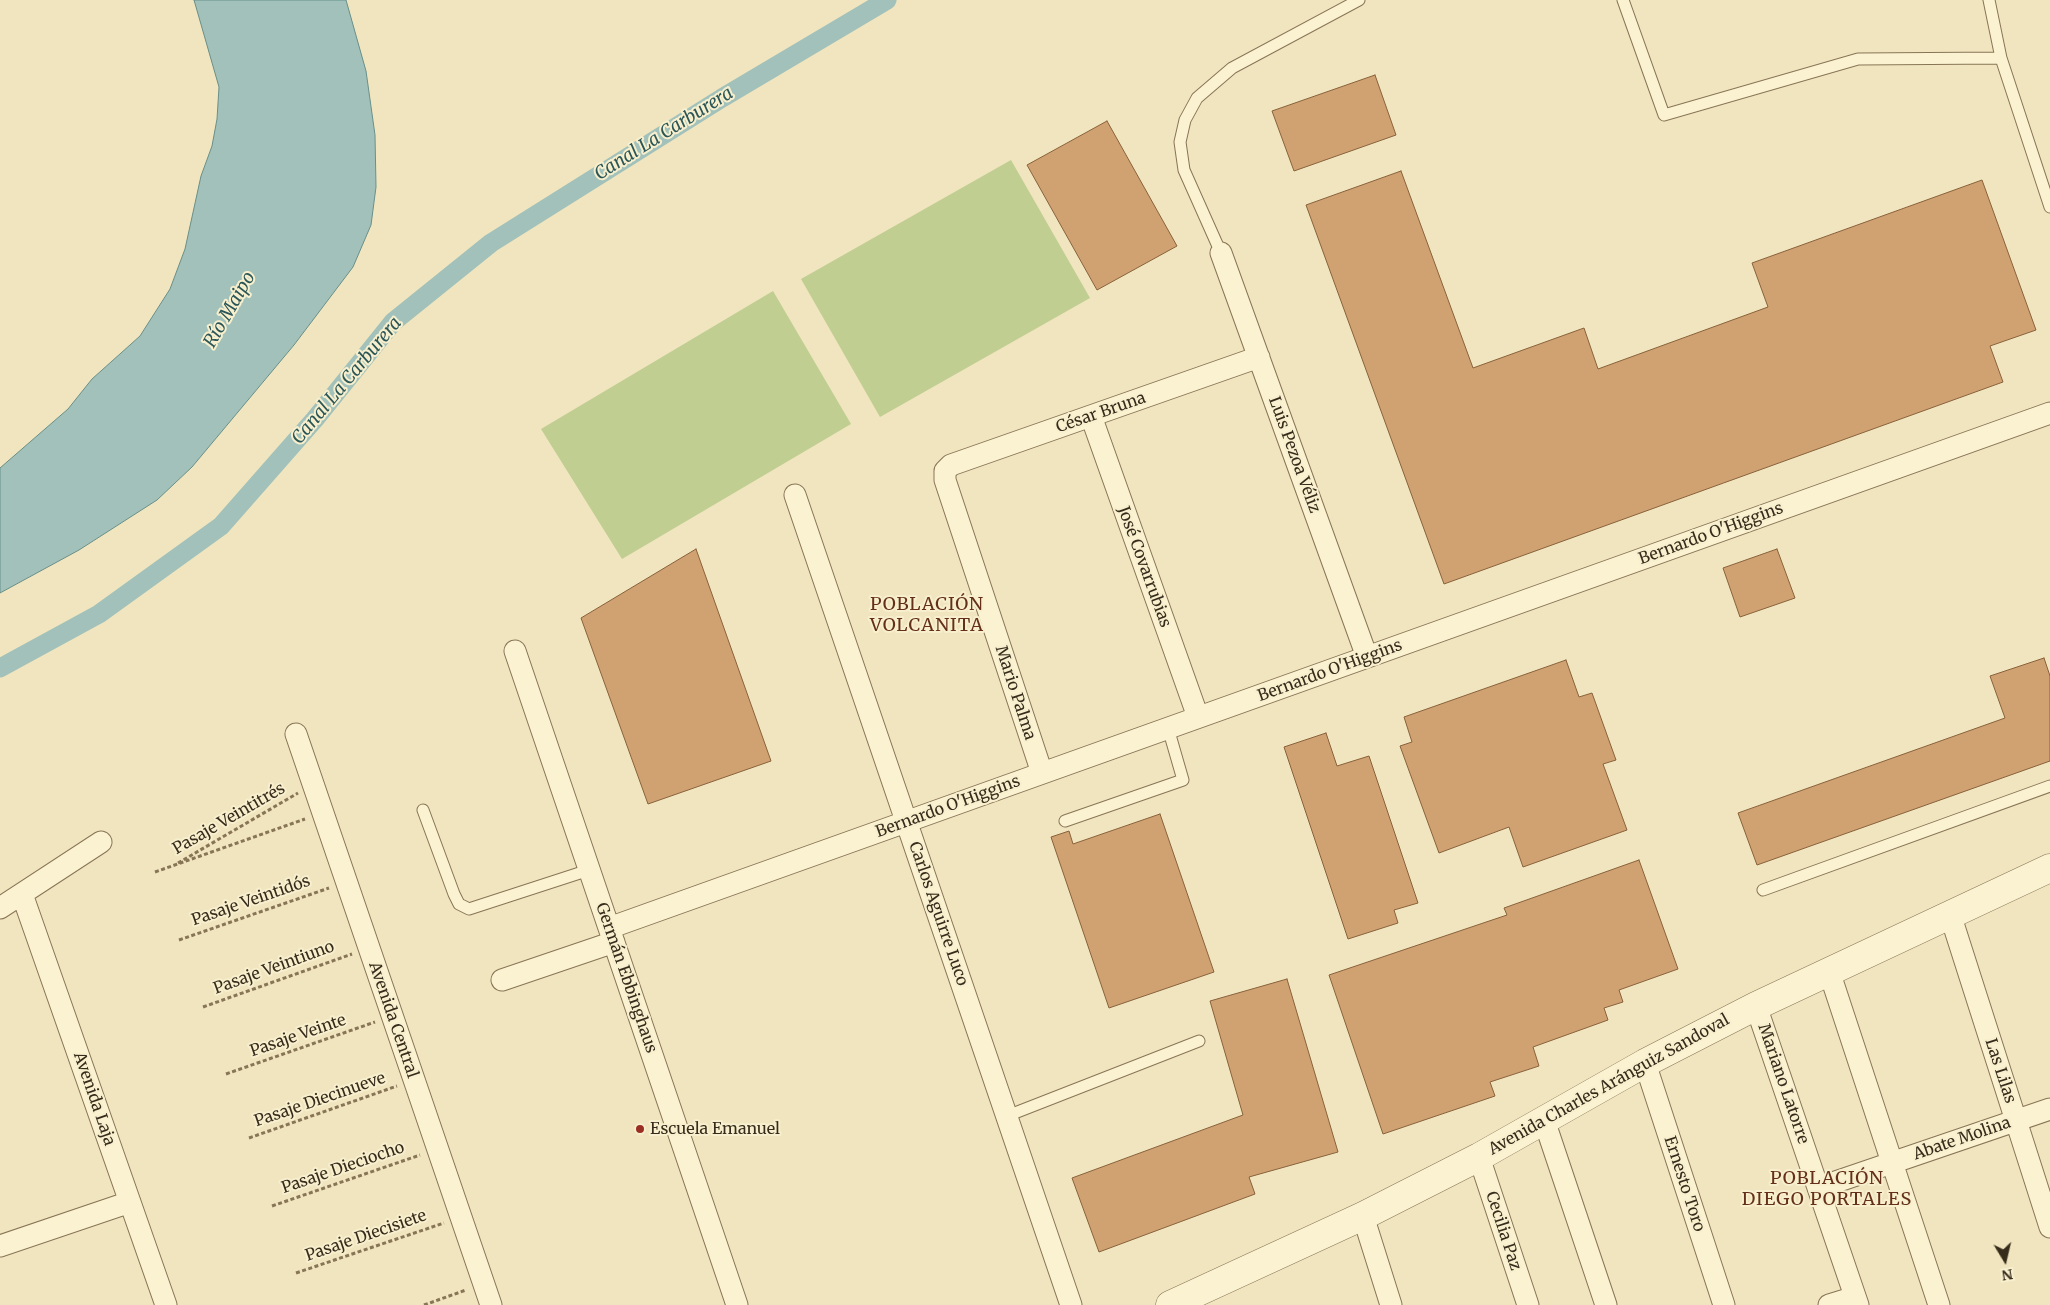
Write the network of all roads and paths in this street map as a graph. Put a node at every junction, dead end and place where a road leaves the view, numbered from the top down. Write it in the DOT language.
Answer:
graph roads {
  1 [pos="1359,0"];
  2 [pos="1624,0"];
  3 [pos="1989,0"];
  4 [pos="2001,58"];
  5 [pos="2050,207"];
  6 [pos="1221,252"];
  7 [pos="1259,357"];
  8 [pos="2050,413"];
  9 [pos="1091,416"];
  10 [pos="945,471"];
  11 [pos="795,495"];
  12 [pos="515,651"];
  13 [pos="1367,657"];
  14 [pos="1198,718"];
  15 [pos="1168,728"];
  16 [pos="296,734"];
  17 [pos="1042,774"];
  18 [pos="2050,786"];
  19 [pos="300,792"];
  20 [pos="423,810"];
  21 [pos="308,818"];
  22 [pos="907,822"];
  23 [pos="1065,822"];
  24 [pos="101,842"];
  25 [pos="170,867"];
  26 [pos="2050,868"];
  27 [pos="589,870"];
  28 [pos="155,872"];
  29 [pos="332,887"];
  30 [pos="1763,890"];
  31 [pos="22,894"];
  32 [pos="0,908"];
  33 [pos="1950,914"];
  34 [pos="611,935"];
  35 [pos="179,940"];
  36 [pos="354,953"];
  37 [pos="1829,971"];
  38 [pos="502,980"];
  39 [pos="1756,1006"];
  40 [pos="203,1007"];
  41 [pos="378,1021"];
  42 [pos="1200,1041"];
  43 [pos="1645,1063"];
  44 [pos="226,1074"];
  45 [pos="400,1086"];
  46 [pos="2050,1109"];
  47 [pos="1007,1116"];
  48 [pos="1544,1120"];
  49 [pos="2016,1121"];
  50 [pos="249,1138"];
  51 [pos="423,1154"];
  52 [pos="1479,1156"];
  53 [pos="1892,1163"];
  54 [pos="1818,1188"];
  55 [pos="130,1202"];
  56 [pos="272,1206"];
  57 [pos="1363,1216"];
  58 [pos="444,1222"];
  59 [pos="2050,1227"];
  60 [pos="0,1246"];
  61 [pos="296,1273"];
  62 [pos="469,1289"];
  63 [pos="1857,1301"];
  64 [pos="166,1305"];
  65 [pos="424,1305"];
  66 [pos="491,1305"];
  67 [pos="737,1305"];
  68 [pos="1071,1305"];
  69 [pos="1170,1305"];
  70 [pos="1391,1305"];
  71 [pos="1528,1305"];
  72 [pos="1606,1305"];
  73 [pos="1724,1305"];
  74 [pos="1829,1305"];
  75 [pos="1939,1305"];
  1 -- 6 [label="lane"];
  2 -- 4 [label="lane"];
  3 -- 4 [label="lane"];
  4 -- 5 [label="lane"];
  6 -- 7 [label="street, Luis Pezoa Véliz"];
  7 -- 9 [label="street, César Bruna"];
  7 -- 13 [label="street, Luis Pezoa Véliz"];
  8 -- 13 [label="street, Bernardo O'Higgins"];
  9 -- 10 [label="street, César Bruna"];
  9 -- 14 [label="street, José Covarrubias"];
  10 -- 17 [label="street, Mario Palma"];
  11 -- 22 [label="street, Carlos Aguirre Luco"];
  12 -- 27 [label="street, Germán Ebbinghaus"];
  13 -- 14 [label="street, Bernardo O'Higgins"];
  14 -- 15 [label="street, Bernardo O'Higgins"];
  15 -- 17 [label="street, Bernardo O'Higgins"];
  15 -- 23 [label="lane"];
  16 -- 66 [label="street, Avenida Central"];
  17 -- 22 [label="street, Bernardo O'Higgins"];
  18 -- 30 [label="lane"];
  19 -- 25 [label="path, Pasaje Veintitrés"];
  20 -- 27 [label="lane"];
  21 -- 25 [label="path, Pasaje Veintitrés"];
  22 -- 34 [label="street, Bernardo O'Higgins"];
  22 -- 47 [label="street, Carlos Aguirre Luco"];
  24 -- 31 [label="street"];
  25 -- 28 [label="path, Pasaje Veintitrés"];
  26 -- 33 [label="street, Avenida Charles Aránguiz Sandoval"];
  27 -- 34 [label="street, Germán Ebbinghaus"];
  29 -- 35 [label="path, Pasaje Veintidós"];
  31 -- 32 [label="street"];
  31 -- 55 [label="street, Avenida Laja"];
  33 -- 37 [label="street, Avenida Charles Aránguiz Sandoval"];
  33 -- 49 [label="street, Las Lilas"];
  34 -- 38 [label="street, Bernardo O'Higgins"];
  34 -- 67 [label="street, Germán Ebbinghaus"];
  36 -- 40 [label="path, Pasaje Veintiuno"];
  37 -- 39 [label="street, Avenida Charles Aránguiz Sandoval"];
  37 -- 53 [label="street"];
  39 -- 43 [label="street, Avenida Charles Aránguiz Sandoval"];
  39 -- 54 [label="street, Mariano Latorre"];
  41 -- 44 [label="path, Pasaje Veinte"];
  42 -- 47 [label="lane"];
  43 -- 48 [label="street, Avenida Charles Aránguiz Sandoval"];
  43 -- 73 [label="street, Ernesto Toro"];
  45 -- 50 [label="path, Pasaje Diecinueve"];
  46 -- 49 [label="street, Abate Molina"];
  47 -- 68 [label="street, Carlos Aguirre Luco"];
  48 -- 52 [label="street, Avenida Charles Aránguiz Sandoval"];
  48 -- 72 [label="street"];
  49 -- 53 [label="street, Abate Molina"];
  49 -- 59 [label="street, Las Lilas"];
  51 -- 56 [label="path, Pasaje Dieciocho"];
  52 -- 57 [label="street, Avenida Charles Aránguiz Sandoval"];
  52 -- 71 [label="street, Cecilia Paz"];
  53 -- 54 [label="street, Abate Molina"];
  53 -- 75 [label="street"];
  54 -- 63 [label="street, Mariano Latorre"];
  55 -- 60 [label="street"];
  55 -- 64 [label="street, Avenida Laja"];
  57 -- 69 [label="street, Avenida Charles Aránguiz Sandoval"];
  57 -- 70 [label="street"];
  58 -- 61 [label="path, Pasaje Diecisiete"];
  62 -- 65 [label="path"];
  63 -- 74 [label="street"];
}
